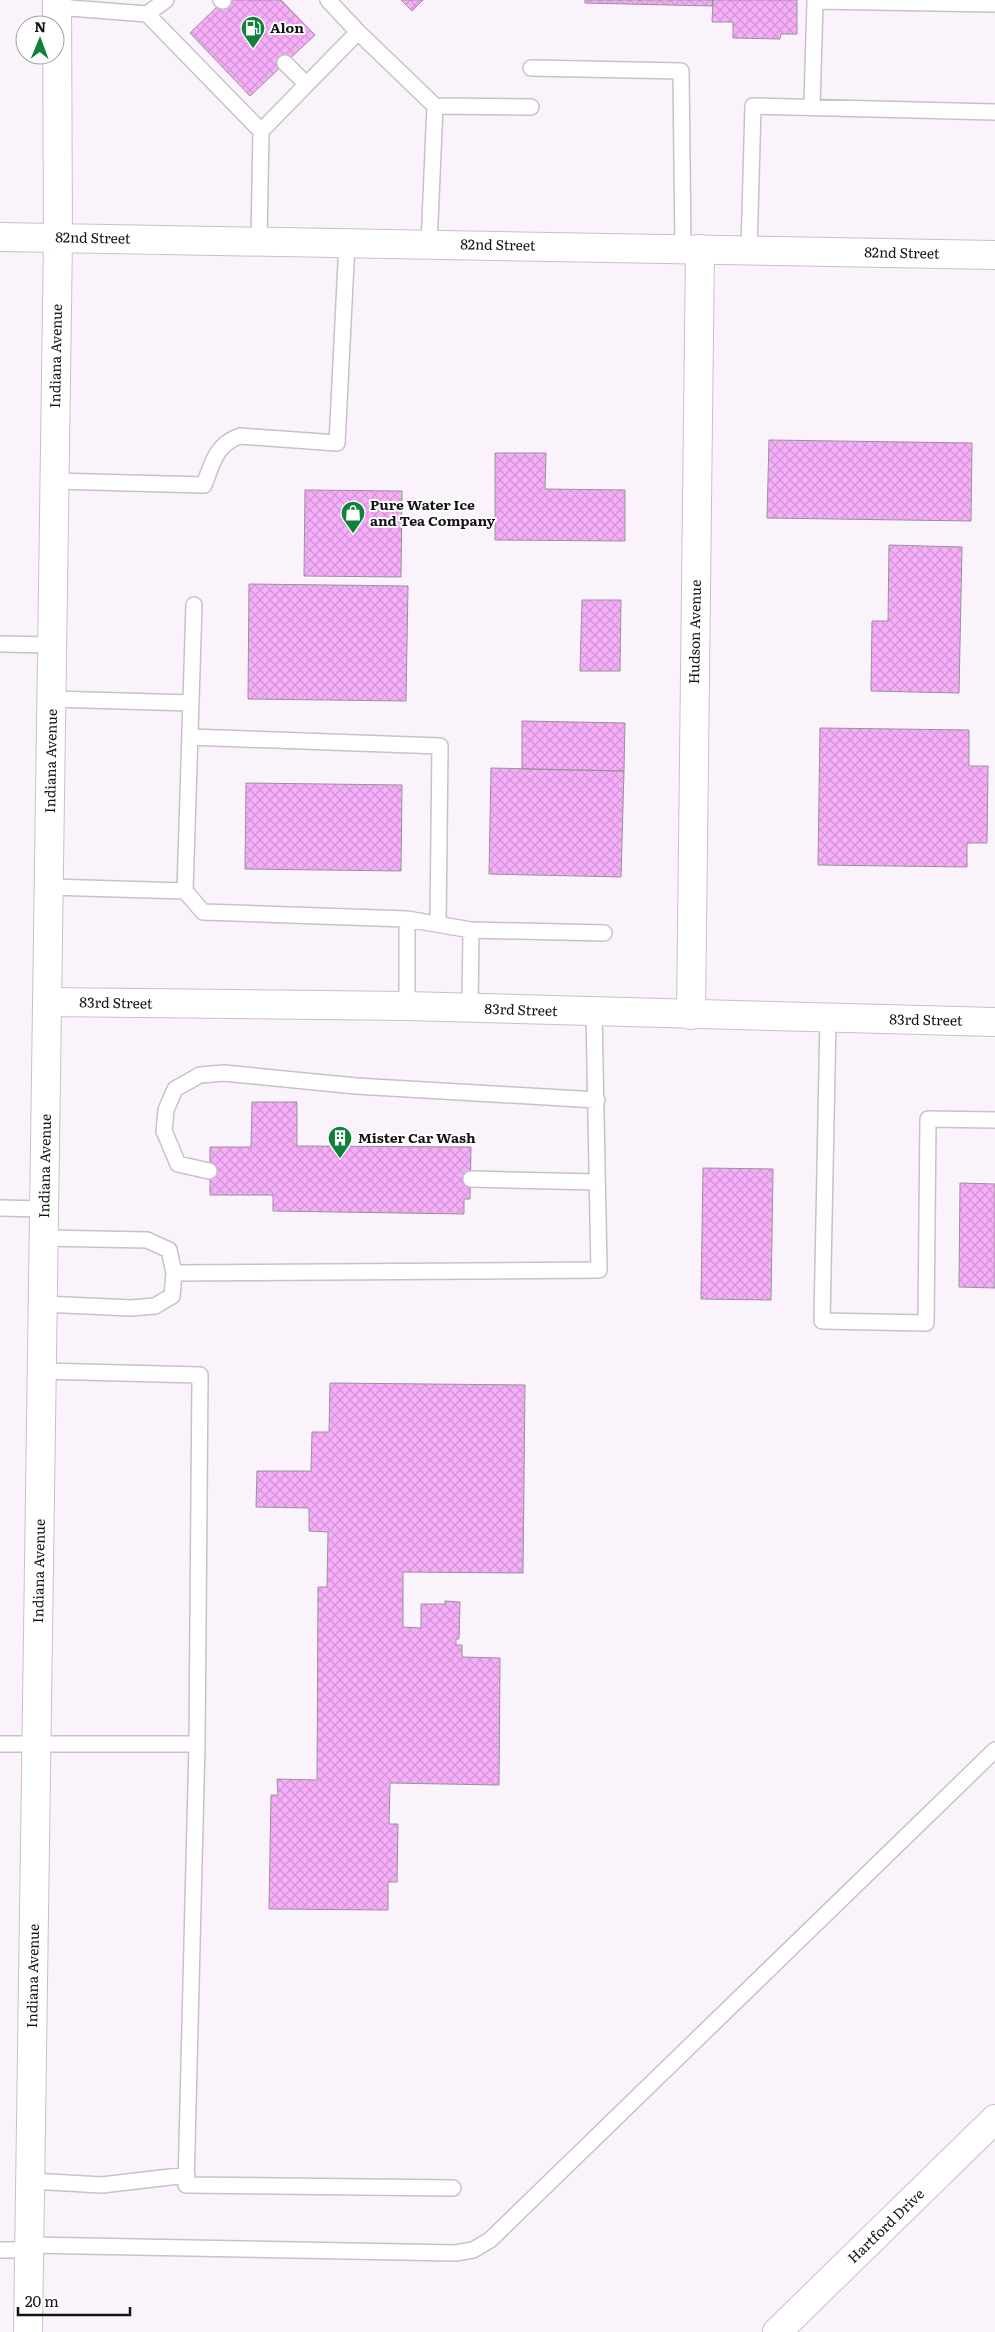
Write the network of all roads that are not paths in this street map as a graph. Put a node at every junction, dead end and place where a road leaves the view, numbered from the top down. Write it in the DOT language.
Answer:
graph roads {
  1 [pos="166,0"];
  2 [pos="328,0"];
  3 [pos="57,4"];
  4 [pos="995,4"];
  5 [pos="148,14"];
  6 [pos="358,32"];
  7 [pos="285,63"];
  8 [pos="531,68"];
  9 [pos="306,84"];
  10 [pos="435,106"];
  11 [pos="812,106"];
  12 [pos="531,107"];
  13 [pos="995,112"];
  14 [pos="261,131"];
  15 [pos="0,237"];
  16 [pos="58,238"];
  17 [pos="259,241"];
  18 [pos="347,243"];
  19 [pos="429,244"];
  20 [pos="692,249"];
  21 [pos="749,250"];
  22 [pos="995,255"];
  23 [pos="55,482"];
  24 [pos="194,605"];
  25 [pos="0,644"];
  26 [pos="52,645"];
  27 [pos="52,699"];
  28 [pos="191,703"];
  29 [pos="190,737"];
  30 [pos="49,887"];
  31 [pos="184,891"];
  32 [pos="407,919"];
  33 [pos="438,924"];
  34 [pos="471,930"];
  35 [pos="604,933"];
  36 [pos="47,1002"];
  37 [pos="407,1006"];
  38 [pos="470,1009"];
  39 [pos="594,1013"];
  40 [pos="691,1015"];
  41 [pos="828,1018"];
  42 [pos="995,1022"];
  43 [pos="596,1100"];
  44 [pos="995,1120"];
  45 [pos="210,1171"];
  46 [pos="470,1179"];
  47 [pos="597,1182"];
  48 [pos="0,1208"];
  49 [pos="44,1209"];
  50 [pos="43,1238"];
  51 [pos="174,1273"];
  52 [pos="43,1304"];
  53 [pos="42,1371"];
  54 [pos="0,1744"];
  55 [pos="197,1744"];
  56 [pos="37,1745"];
  57 [pos="995,1750"];
  58 [pos="995,2119"];
  59 [pos="187,2176"];
  60 [pos="32,2181"];
  61 [pos="454,2188"];
  62 [pos="29,2248"];
  63 [pos="0,2250"];
  64 [pos="28,2332"];
  65 [pos="777,2332"];
  1 -- 5 [label="lane"];
  2 -- 6 [label="lane"];
  3 -- 5 [label="lane"];
  3 -- 16 [label="main road, Indiana Avenue"];
  4 -- 11 [label="lane"];
  5 -- 14 [label="lane"];
  6 -- 9 [label="lane"];
  6 -- 10 [label="lane"];
  7 -- 9 [label="lane"];
  8 -- 20 [label="lane"];
  9 -- 14 [label="lane"];
  10 -- 12 [label="lane"];
  10 -- 19 [label="lane"];
  11 -- 13 [label="lane"];
  11 -- 21 [label="lane"];
  14 -- 17 [label="lane"];
  15 -- 16 [label="main road, 82nd Street"];
  16 -- 17 [label="main road, 82nd Street"];
  16 -- 23 [label="main road, Indiana Avenue"];
  17 -- 18 [label="main road, 82nd Street"];
  18 -- 19 [label="main road, 82nd Street"];
  18 -- 23 [label="lane"];
  19 -- 20 [label="main road, 82nd Street"];
  20 -- 21 [label="main road, 82nd Street"];
  20 -- 40 [label="main road, Hudson Avenue"];
  21 -- 22 [label="main road, 82nd Street"];
  23 -- 26 [label="main road, Indiana Avenue"];
  24 -- 28 [label="lane"];
  25 -- 26 [label="lane"];
  26 -- 27 [label="main road, Indiana Avenue"];
  27 -- 28 [label="lane"];
  27 -- 30 [label="main road, Indiana Avenue"];
  28 -- 29 [label="lane"];
  29 -- 31 [label="lane"];
  29 -- 33 [label="lane"];
  30 -- 31 [label="lane"];
  30 -- 36 [label="main road, Indiana Avenue"];
  31 -- 32 [label="lane"];
  32 -- 33 [label="lane"];
  32 -- 37 [label="lane"];
  33 -- 34 [label="lane"];
  34 -- 35 [label="lane"];
  34 -- 38 [label="lane"];
  36 -- 37 [label="main road, 83rd Street"];
  36 -- 49 [label="main road, Indiana Avenue"];
  37 -- 38 [label="main road, 83rd Street"];
  38 -- 39 [label="main road, 83rd Street"];
  39 -- 40 [label="main road, 83rd Street"];
  39 -- 43 [label="lane"];
  40 -- 41 [label="main road, 83rd Street"];
  41 -- 42 [label="main road, 83rd Street"];
  41 -- 44 [label="lane"];
  43 -- 45 [label="lane"];
  43 -- 47 [label="lane"];
  46 -- 47 [label="lane"];
  47 -- 51 [label="lane"];
  48 -- 49 [label="lane"];
  49 -- 50 [label="main road, Indiana Avenue"];
  50 -- 51 [label="lane"];
  50 -- 52 [label="main road, Indiana Avenue"];
  51 -- 52 [label="lane"];
  52 -- 53 [label="main road, Indiana Avenue"];
  53 -- 55 [label="lane"];
  53 -- 56 [label="main road, Indiana Avenue"];
  54 -- 56 [label="lane"];
  55 -- 56 [label="lane"];
  55 -- 59 [label="lane"];
  56 -- 60 [label="main road, Indiana Avenue"];
  57 -- 62 [label="lane"];
  58 -- 65 [label="main road, Hartford Drive"];
  59 -- 60 [label="lane"];
  59 -- 61 [label="lane"];
  60 -- 62 [label="main road, Indiana Avenue"];
  62 -- 63 [label="lane"];
  62 -- 64 [label="main road, Indiana Avenue"];
}
